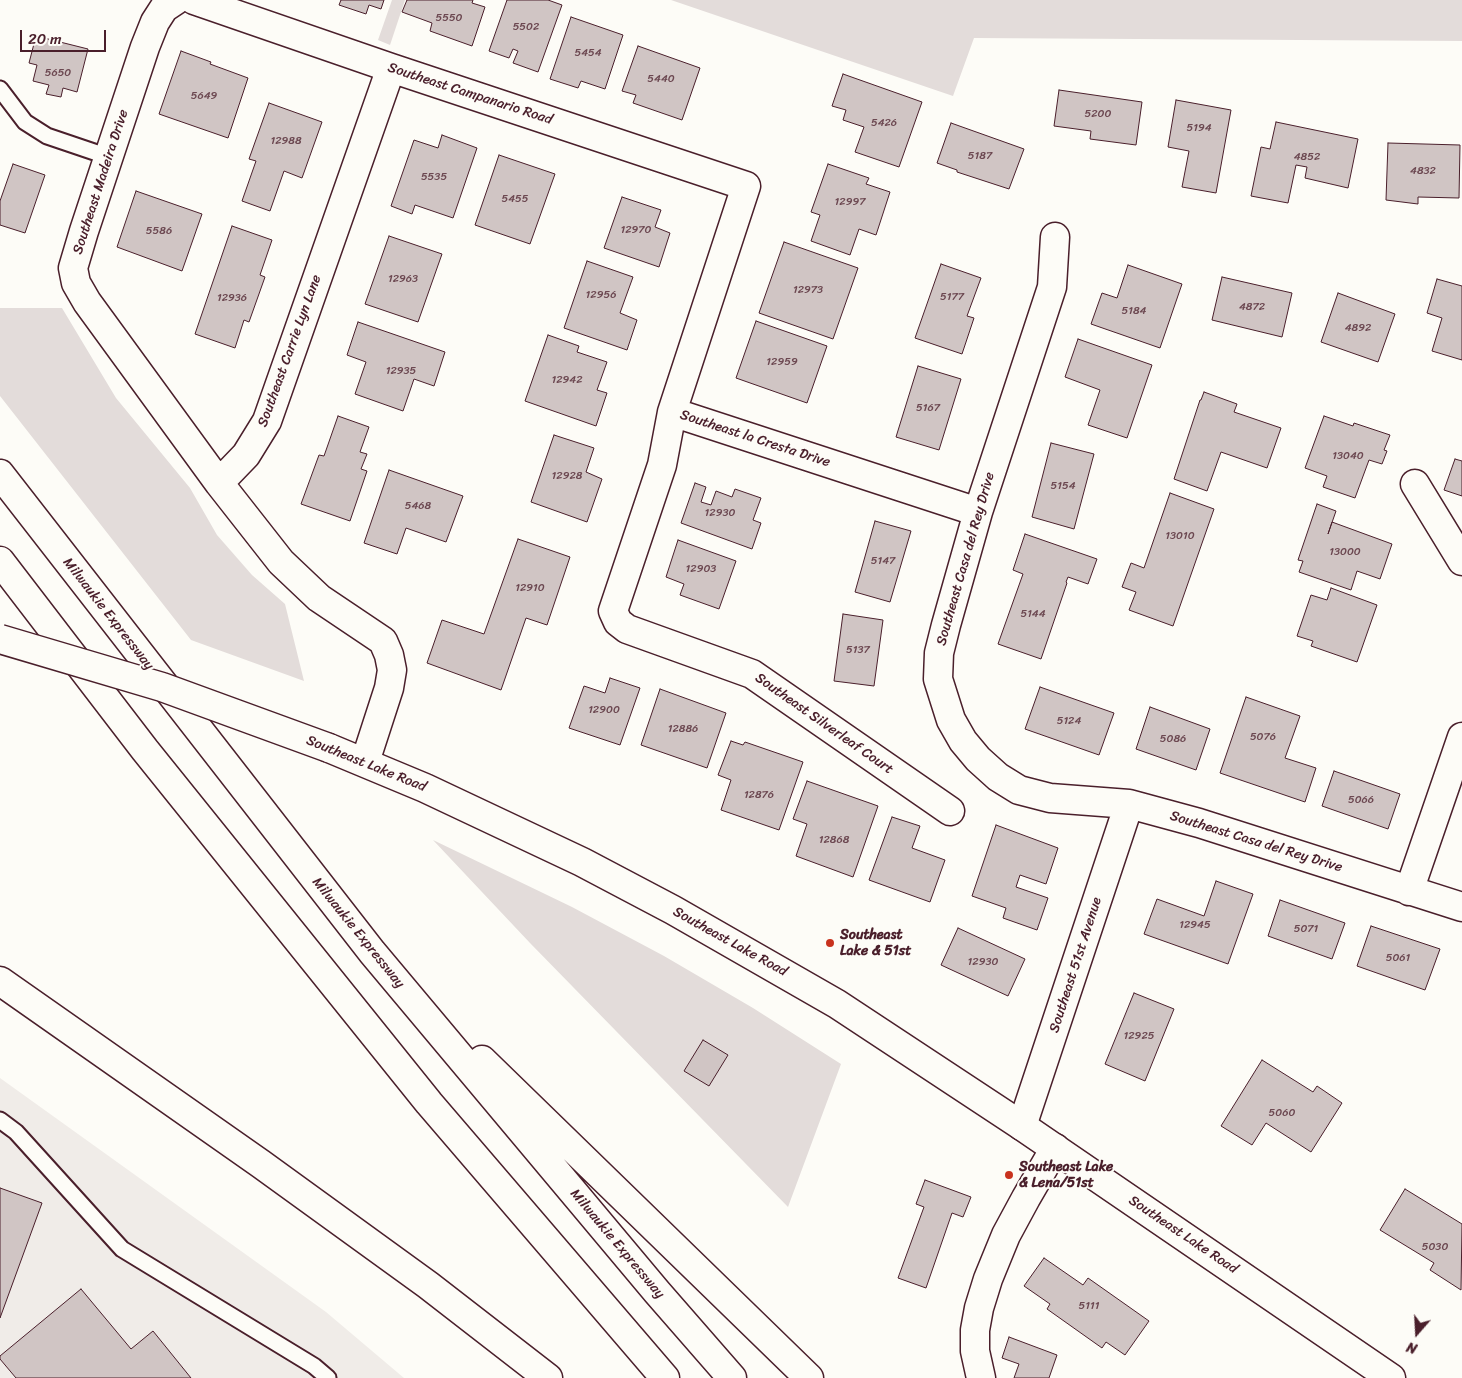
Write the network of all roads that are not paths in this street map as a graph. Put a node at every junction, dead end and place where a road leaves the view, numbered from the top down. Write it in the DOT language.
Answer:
graph roads {
  1 [pos="176,0"];
  2 [pos="194,0"];
  3 [pos="390,68"];
  4 [pos="0,89"];
  5 [pos="109,156"];
  6 [pos="746,186"];
  7 [pos="1055,237"];
  8 [pos="672,412"];
  9 [pos="0,474"];
  10 [pos="219,483"];
  11 [pos="1415,484"];
  12 [pos="978,512"];
  13 [pos="0,561"];
  14 [pos="1462,561"];
  15 [pos="0,639"];
  16 [pos="1462,737"];
  17 [pos="365,762"];
  18 [pos="1130,804"];
  19 [pos="950,811"];
  20 [pos="1409,891"];
  21 [pos="1462,907"];
  22 [pos="372,952"];
  23 [pos="0,981"];
  24 [pos="0,1120"];
  25 [pos="1022,1126"];
  26 [pos="1056,1148"];
  27 [pos="328,1378"];
  28 [pos="548,1378"];
  29 [pos="665,1378"];
  30 [pos="732,1378"];
  31 [pos="809,1378"];
  32 [pos="981,1378"];
  33 [pos="1391,1378"];
  1 -- 5 [label="main road, Southeast Madeira Drive"];
  2 -- 3 [label="main road, Southeast Campanario Road"];
  3 -- 6 [label="main road, Southeast Campanario Road"];
  3 -- 10 [label="main road, Southeast Carrie Lyn Lane"];
  4 -- 5 [label="lane"];
  5 -- 10 [label="main road, Southeast Madeira Drive"];
  6 -- 8 [label="main road, Southeast la Cresta Drive"];
  7 -- 12 [label="main road, Southeast Casa del Rey Drive"];
  8 -- 12 [label="main road, Southeast la Cresta Drive"];
  8 -- 19 [label="main road, Southeast Silverleaf Court"];
  9 -- 22 [label="main road, Milwaukie Expressway"];
  10 -- 17 [label="main road"];
  11 -- 14 [label="main road"];
  12 -- 18 [label="main road, Southeast Casa del Rey Drive"];
  13 -- 29 [label="main road"];
  15 -- 17 [label="main road, Southeast Lake Road, bridge"];
  16 -- 20 [label="main road"];
  17 -- 25 [label="main road, Southeast Lake Road"];
  18 -- 20 [label="main road, Southeast Casa del Rey Drive"];
  18 -- 25 [label="main road, Southeast 51st Avenue"];
  20 -- 21 [label="main road, Southeast Casa del Rey Drive"];
  22 -- 30 [label="main road, Milwaukie Expressway"];
  22 -- 31 [label="main road"];
  23 -- 28 [label="main road"];
  24 -- 27 [label="lane"];
  25 -- 26 [label="main road, Southeast Lake Road"];
  26 -- 32 [label="main road"];
  26 -- 33 [label="main road, Southeast Lake Road"];
}
